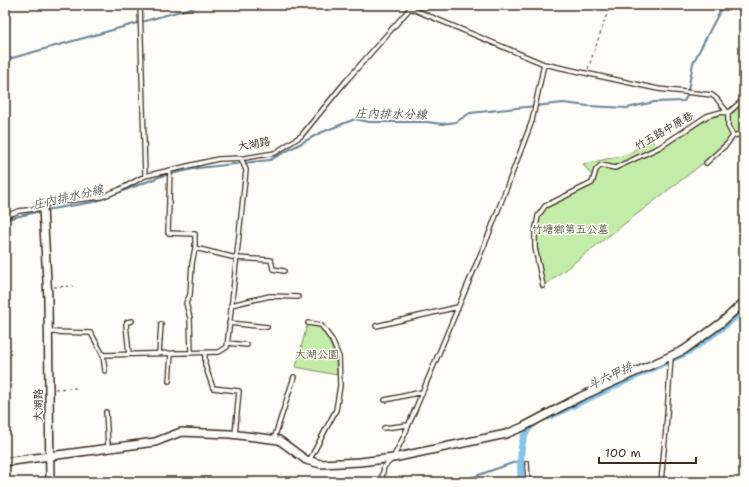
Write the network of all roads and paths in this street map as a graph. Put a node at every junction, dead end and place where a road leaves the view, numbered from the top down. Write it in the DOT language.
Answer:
graph roads {
  1 [pos="140,5"];
  2 [pos="610,5"];
  3 [pos="412,7"];
  4 [pos="544,64"];
  5 [pos="587,74"];
  6 [pos="744,99"];
  7 [pos="728,114"];
  8 [pos="744,134"];
  9 [pos="733,136"];
  10 [pos="241,158"];
  11 [pos="706,163"];
  12 [pos="170,170"];
  13 [pos="144,176"];
  14 [pos="43,208"];
  15 [pos="5,216"];
  16 [pos="195,248"];
  17 [pos="236,258"];
  18 [pos="284,271"];
  19 [pos="73,286"];
  20 [pos="543,286"];
  21 [pos="48,288"];
  22 [pos="298,297"];
  23 [pos="744,302"];
  24 [pos="231,305"];
  25 [pos="458,307"];
  26 [pos="132,321"];
  27 [pos="229,323"];
  28 [pos="308,323"];
  29 [pos="161,324"];
  30 [pos="376,326"];
  31 [pos="267,327"];
  32 [pos="49,332"];
  33 [pos="228,343"];
  34 [pos="247,345"];
  35 [pos="191,353"];
  36 [pos="205,353"];
  37 [pos="129,354"];
  38 [pos="159,354"];
  39 [pos="171,354"];
  40 [pos="103,355"];
  41 [pos="671,356"];
  42 [pos="105,371"];
  43 [pos="294,377"];
  44 [pos="169,381"];
  45 [pos="77,388"];
  46 [pos="49,390"];
  47 [pos="422,392"];
  48 [pos="385,400"];
  49 [pos="106,412"];
  50 [pos="408,425"];
  51 [pos="384,428"];
  52 [pos="235,435"];
  53 [pos="273,440"];
  54 [pos="108,447"];
  55 [pos="49,456"];
  56 [pos="394,458"];
  57 [pos="309,460"];
  58 [pos="5,462"];
  59 [pos="527,463"];
  60 [pos="50,482"];
  61 [pos="381,482"];
  62 [pos="528,482"];
  63 [pos="661,482"];
  1 -- 13 [label="lane"];
  2 -- 5 [label="path"];
  3 -- 4 [label="lane"];
  3 -- 10 [label="lane, 大湖路"];
  4 -- 5 [label="lane"];
  4 -- 25 [label="lane"];
  5 -- 7 [label="lane"];
  6 -- 7 [label="lane"];
  7 -- 9 [label="lane"];
  7 -- 20 [label="lane, 竹五路中原巷"];
  8 -- 9 [label="lane"];
  9 -- 11 [label="lane"];
  10 -- 12 [label="lane, 大湖路"];
  10 -- 17 [label="lane"];
  12 -- 13 [label="lane, 大湖路"];
  12 -- 16 [label="lane"];
  13 -- 14 [label="lane, 大湖路"];
  14 -- 15 [label="lane, 大湖路"];
  14 -- 21 [label="street, 大湖路"];
  16 -- 17 [label="lane"];
  16 -- 35 [label="lane"];
  17 -- 18 [label="lane"];
  17 -- 24 [label="lane"];
  19 -- 21 [label="path"];
  21 -- 32 [label="street, 大湖路"];
  22 -- 24 [label="lane"];
  23 -- 41 [label="street"];
  24 -- 27 [label="lane"];
  25 -- 30 [label="lane"];
  25 -- 47 [label="lane"];
  26 -- 37 [label="lane"];
  27 -- 31 [label="lane"];
  27 -- 33 [label="lane"];
  28 -- 57 [label="lane"];
  29 -- 38 [label="lane"];
  32 -- 40 [label="lane"];
  32 -- 46 [label="street, 大湖路"];
  33 -- 34 [label="lane"];
  33 -- 36 [label="lane"];
  35 -- 36 [label="lane"];
  35 -- 39 [label="lane"];
  36 -- 52 [label="lane"];
  37 -- 38 [label="lane"];
  37 -- 40 [label="lane"];
  38 -- 39 [label="lane"];
  39 -- 44 [label="lane"];
  40 -- 42 [label="lane"];
  41 -- 56 [label="street"];
  41 -- 63 [label="lane"];
  43 -- 53 [label="lane"];
  45 -- 46 [label="path"];
  46 -- 55 [label="street, 大湖路"];
  47 -- 48 [label="lane"];
  47 -- 50 [label="lane"];
  49 -- 54 [label="lane"];
  50 -- 51 [label="lane"];
  50 -- 56 [label="lane"];
  52 -- 53 [label="street"];
  52 -- 54 [label="street"];
  53 -- 57 [label="street"];
  54 -- 55 [label="street"];
  55 -- 58 [label="street"];
  55 -- 60 [label="street, 大湖路"];
  56 -- 57 [label="street"];
  56 -- 61 [label="lane"];
  59 -- 62 [label="lane"];
}
